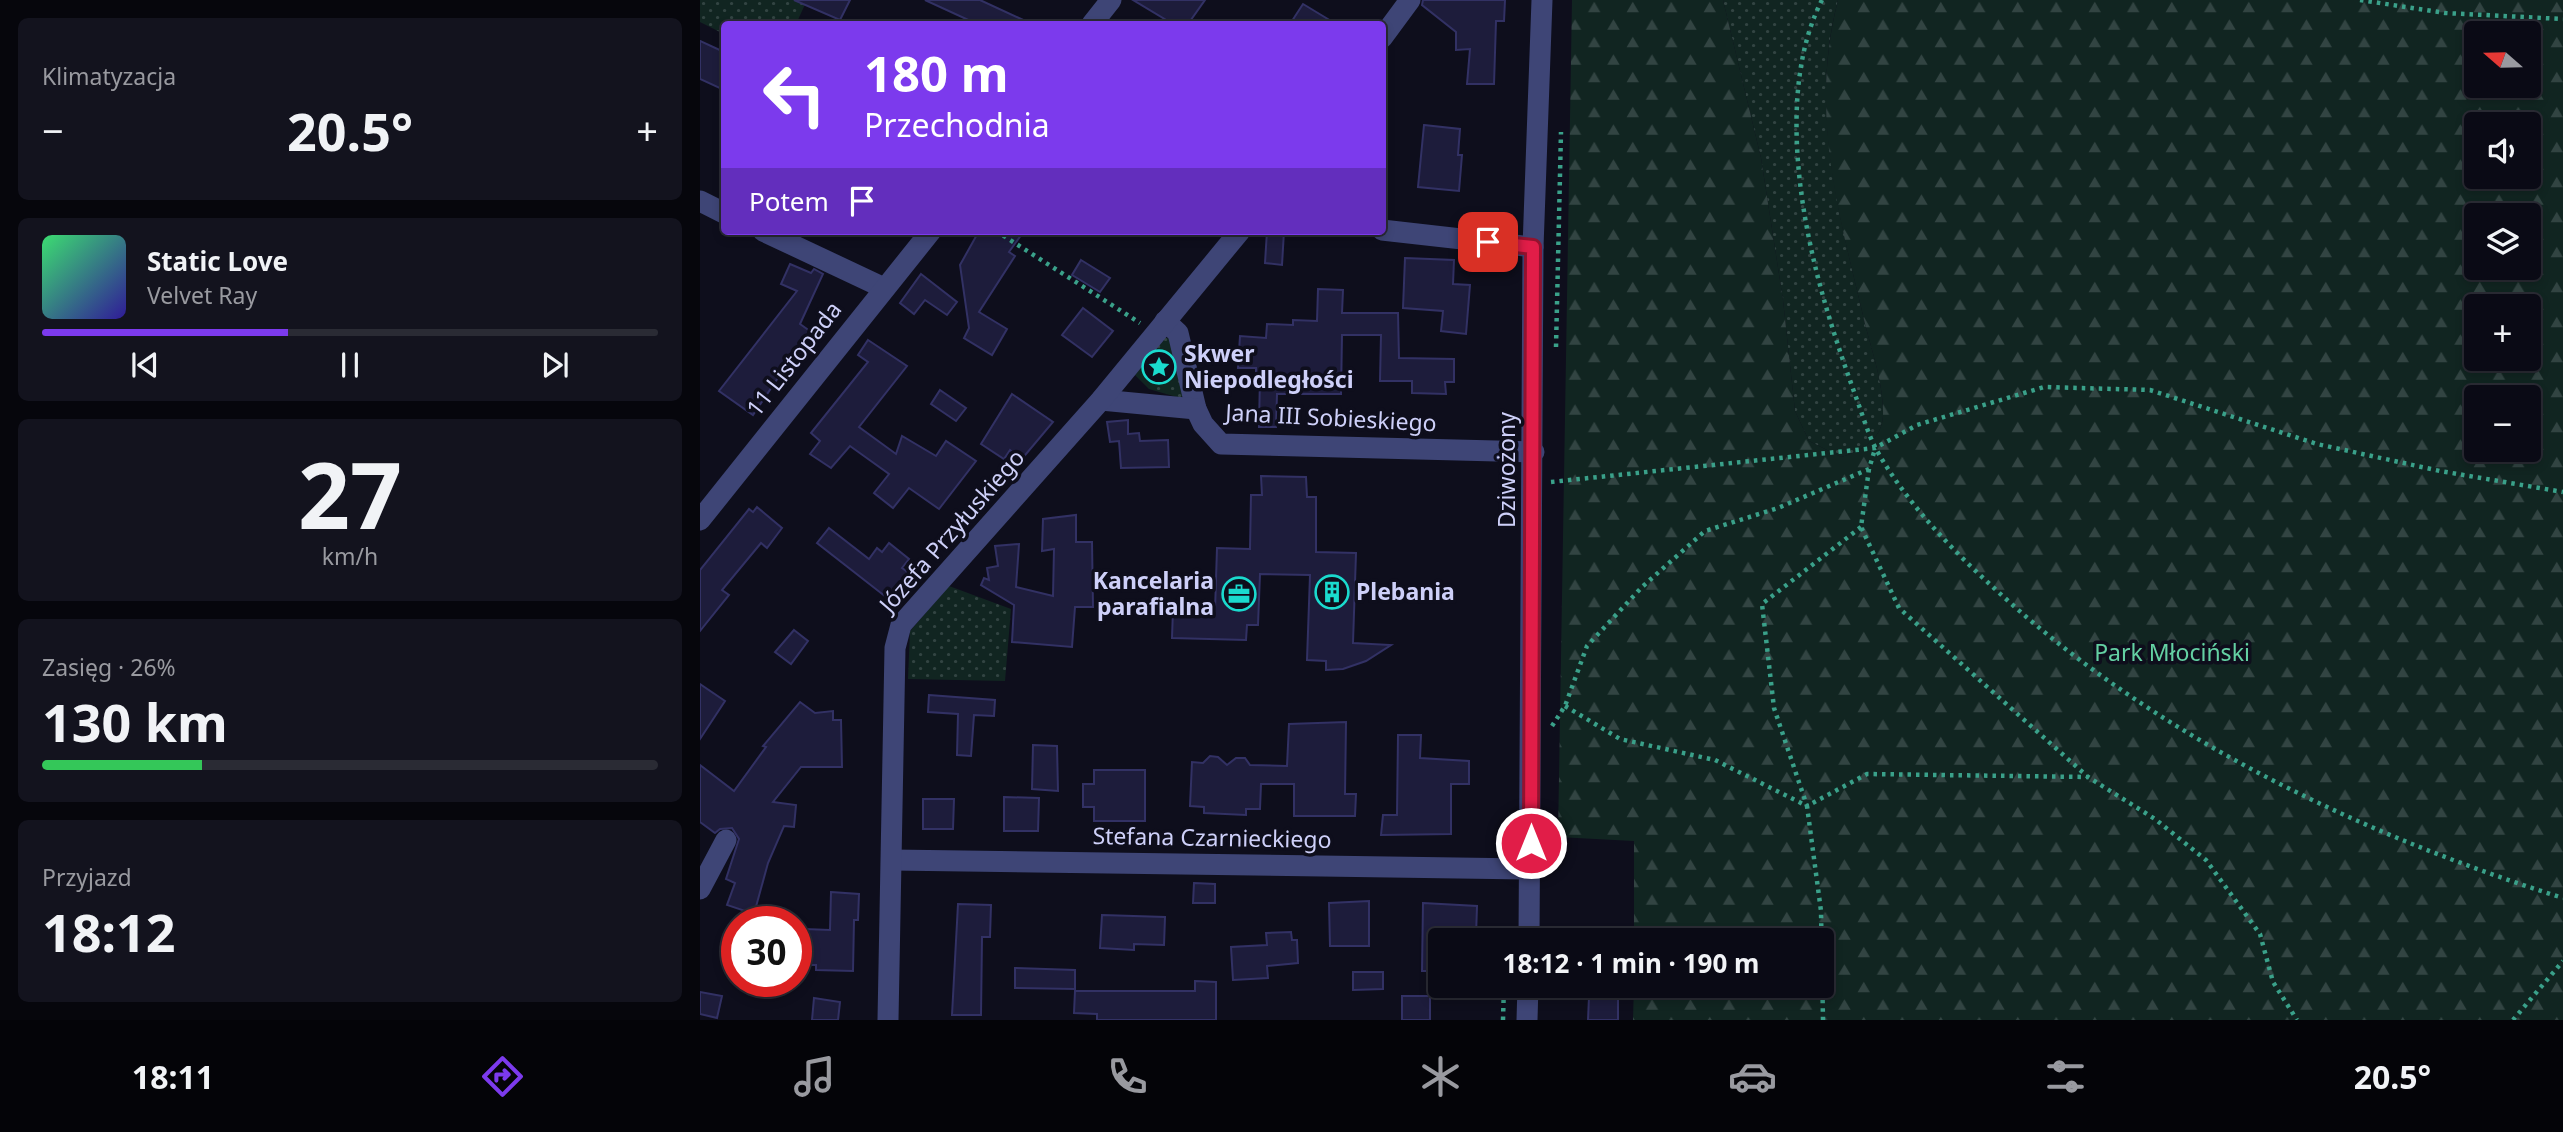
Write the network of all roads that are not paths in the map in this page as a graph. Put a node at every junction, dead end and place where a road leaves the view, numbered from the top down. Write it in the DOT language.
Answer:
graph roads {
  1 [pos="1111,0"];
  2 [pos="1410,0"];
  3 [pos="1542,0"];
  4 [pos="1095,21"];
  5 [pos="1386,33"];
  6 [pos="700,201"];
  7 [pos="721,212"];
  8 [pos="1386,230"];
  9 [pos="771,235"];
  10 [pos="928,235"];
  11 [pos="1237,235"];
  12 [pos="1533,247"];
  13 [pos="884,288"];
  14 [pos="1160,327"];
  15 [pos="1101,400"];
  16 [pos="1196,409"];
  17 [pos="1534,452"];
  18 [pos="700,520"];
  19 [pos="726,840"];
  20 [pos="892,860"];
  21 [pos="1531,869"];
  22 [pos="700,890"];
  23 [pos="1529,928"];
  24 [pos="1528,998"];
  25 [pos="888,1020"];
  26 [pos="1527,1020"];
  1 -- 4 [label="street"];
  2 -- 5 [label="street"];
  3 -- 12 [label="street, Dziwożony"];
  6 -- 7 [label="street"];
  8 -- 12 [label="street"];
  9 -- 13 [label="street"];
  10 -- 13 [label="street, 11 Listopada"];
  11 -- 14 [label="street, Józefa Przyłuskiego"];
  12 -- 17 [label="street, Dziwożony"];
  13 -- 18 [label="street, 11 Listopada"];
  14 -- 15 [label="street, Józefa Przyłuskiego"];
  14 -- 16 [label="street"];
  15 -- 16 [label="street, Jana III Sobieskiego"];
  15 -- 20 [label="street, Józefa Przyłuskiego"];
  16 -- 17 [label="street, Jana III Sobieskiego"];
  17 -- 21 [label="street, Dziwożony"];
  19 -- 22 [label="street"];
  20 -- 21 [label="street, Stefana Czarnieckiego"];
  20 -- 25 [label="street, Józefa Przyłuskiego"];
  21 -- 23 [label="street, Dziwożony"];
  24 -- 26 [label="street"];
}
